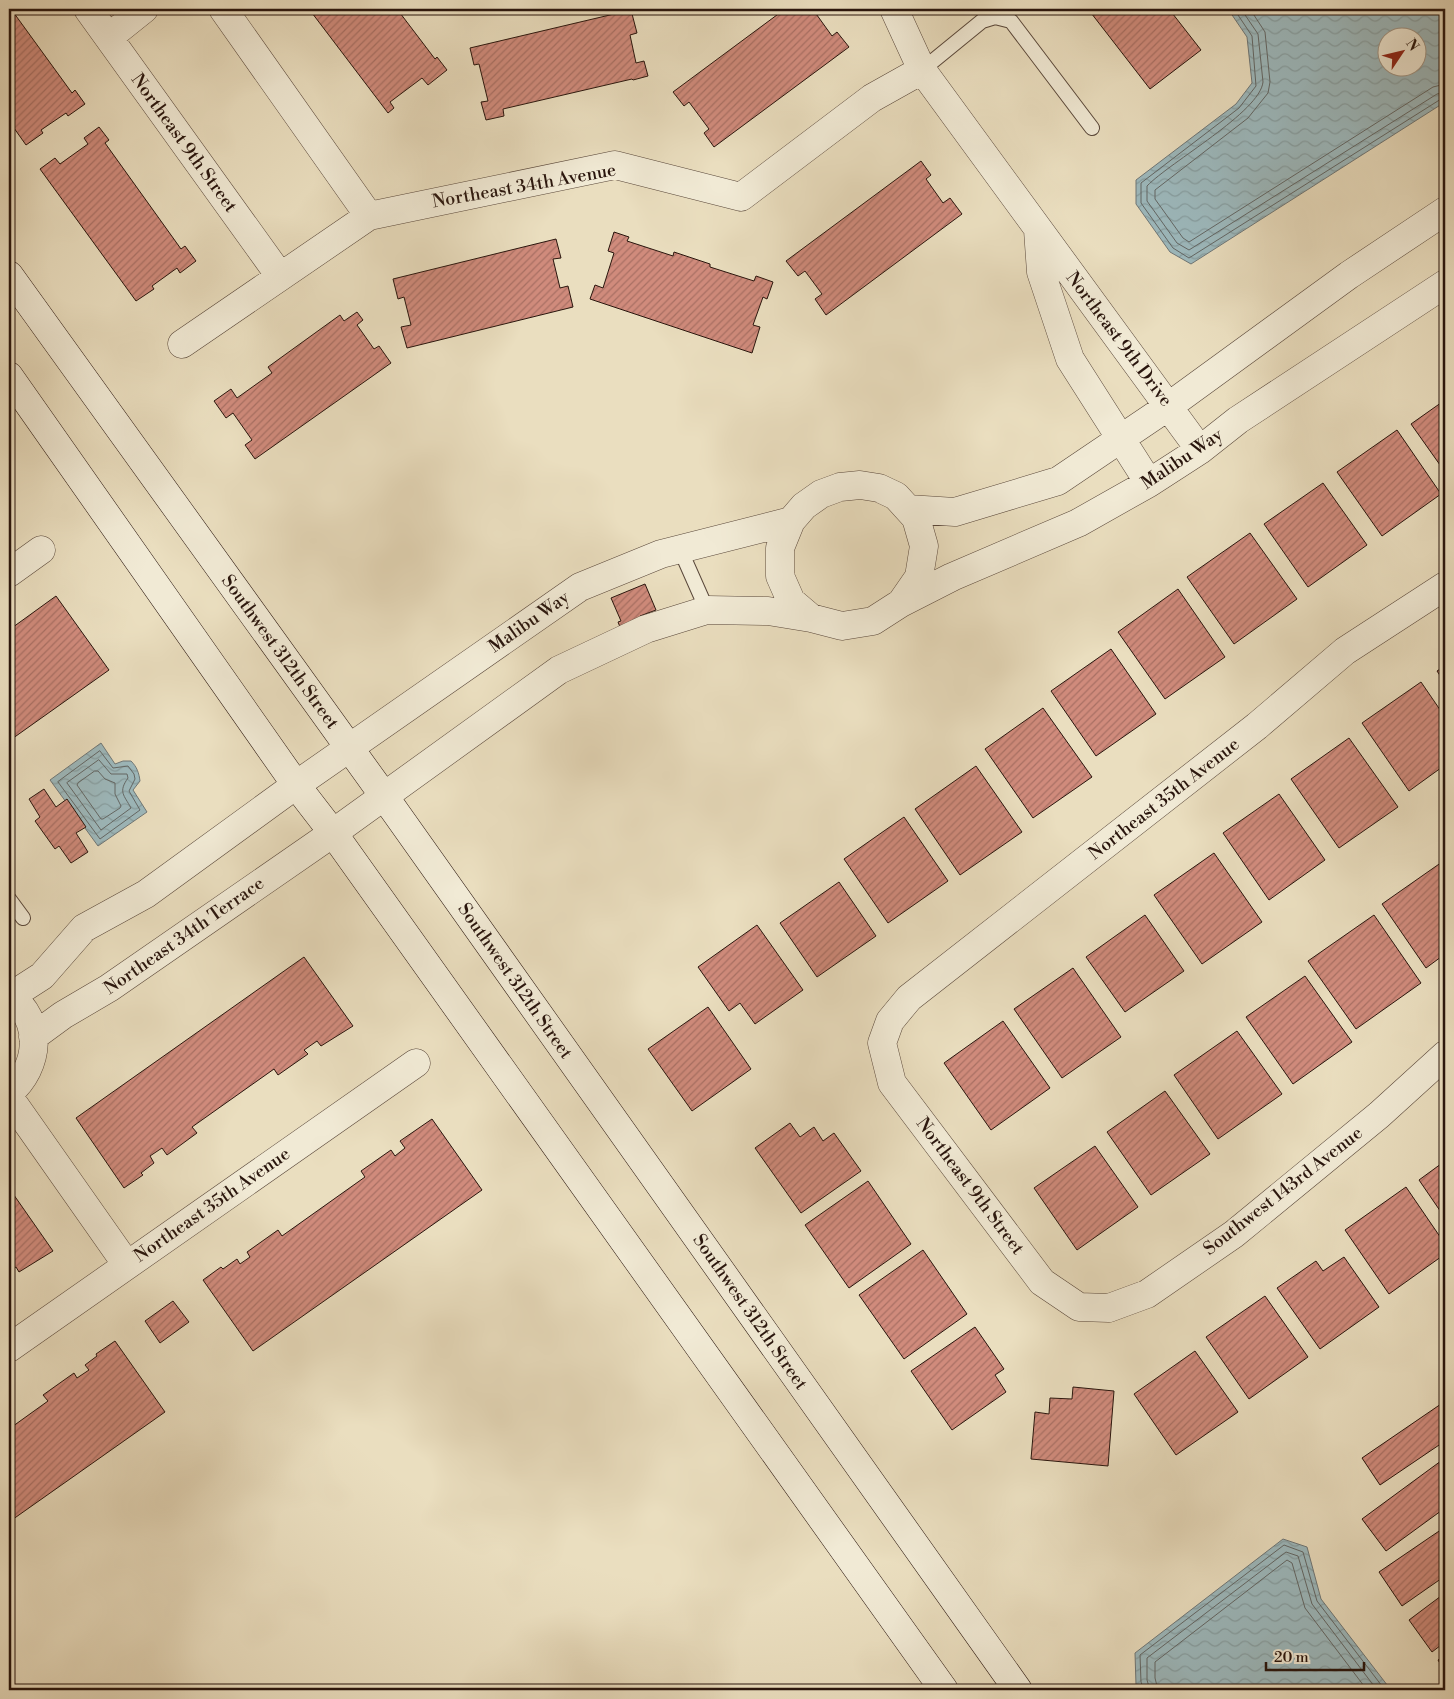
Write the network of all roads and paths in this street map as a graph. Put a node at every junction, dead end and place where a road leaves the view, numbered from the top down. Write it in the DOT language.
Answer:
graph roads {
  1 [pos="88,9"];
  2 [pos="144,9"];
  3 [pos="222,9"];
  4 [pos="894,9"];
  5 [pos="1002,9"];
  6 [pos="1011,21"];
  7 [pos="109,37"];
  8 [pos="922,70"];
  9 [pos="1092,128"];
  10 [pos="1445,211"];
  11 [pos="369,216"];
  12 [pos="1038,230"];
  13 [pos="9,276"];
  14 [pos="280,276"];
  15 [pos="1445,284"];
  16 [pos="182,344"];
  17 [pos="9,376"];
  18 [pos="1169,406"];
  19 [pos="1120,439"];
  20 [pos="1200,450"];
  21 [pos="1149,483"];
  22 [pos="908,509"];
  23 [pos="791,521"];
  24 [pos="680,549"];
  25 [pos="41,550"];
  26 [pos="9,573"];
  27 [pos="1445,586"];
  28 [pos="901,603"];
  29 [pos="707,610"];
  30 [pos="811,618"];
  31 [pos="349,748"];
  32 [pos="296,784"];
  33 [pos="384,796"];
  34 [pos="333,833"];
  35 [pos="9,898"];
  36 [pos="23,918"];
  37 [pos="10,996"];
  38 [pos="890,1021"];
  39 [pos="33,1037"];
  40 [pos="1445,1055"];
  41 [pos="416,1063"];
  42 [pos="9,1093"];
  43 [pos="9,1097"];
  44 [pos="127,1265"];
  45 [pos="1109,1308"];
  46 [pos="9,1348"];
  47 [pos="944,1690"];
  48 [pos="1018,1690"];
  1 -- 7 [label="street, Northeast 9th Street"];
  2 -- 7 [label="street"];
  3 -- 11 [label="street"];
  4 -- 8 [label="street, Northeast 9th Drive"];
  5 -- 6 [label="lane"];
  6 -- 8 [label="lane"];
  6 -- 9 [label="lane"];
  7 -- 14 [label="street, Northeast 9th Street"];
  8 -- 11 [label="street, Northeast 34th Avenue"];
  8 -- 12 [label="street, Northeast 9th Drive"];
  10 -- 18 [label="street"];
  11 -- 14 [label="street, Northeast 34th Avenue"];
  12 -- 18 [label="street, Northeast 9th Drive"];
  12 -- 19 [label="street, Northeast 9th Drive"];
  13 -- 31 [label="street, Southwest 312th Street"];
  14 -- 16 [label="street, Northeast 34th Avenue"];
  15 -- 20 [label="street, Malibu Way"];
  17 -- 32 [label="street"];
  18 -- 19 [label="street"];
  18 -- 20 [label="street, Northeast 9th Drive"];
  19 -- 21 [label="street, Northeast 9th Drive"];
  19 -- 22 [label="street"];
  20 -- 21 [label="street, Malibu Way"];
  21 -- 28 [label="street, Malibu Way"];
  22 -- 23 [label="street, Malibu Way"];
  22 -- 28 [label="street, Malibu Way"];
  23 -- 24 [label="street, Malibu Way"];
  23 -- 30 [label="street, Malibu Way"];
  24 -- 29 [label="lane"];
  24 -- 31 [label="street, Malibu Way"];
  25 -- 26 [label="street"];
  27 -- 38 [label="street, Northeast 35th Avenue"];
  28 -- 30 [label="street, Malibu Way"];
  29 -- 30 [label="street, Malibu Way"];
  29 -- 33 [label="street, Malibu Way"];
  31 -- 32 [label="street, Malibu Way"];
  31 -- 33 [label="street, Southwest 312th Street"];
  32 -- 34 [label="street"];
  32 -- 37 [label="street"];
  33 -- 34 [label="street, Malibu Way"];
  33 -- 48 [label="street, Southwest 312th Street"];
  34 -- 39 [label="street, Northeast 34th Terrace"];
  34 -- 47 [label="street"];
  35 -- 36 [label="lane"];
  37 -- 39 [label="street"];
  38 -- 45 [label="street, Northeast 9th Street"];
  39 -- 42 [label="street"];
  40 -- 45 [label="street, Southwest 143rd Avenue"];
  41 -- 44 [label="street, Northeast 35th Avenue"];
  43 -- 44 [label="street"];
  44 -- 46 [label="street, Northeast 35th Avenue"];
}
